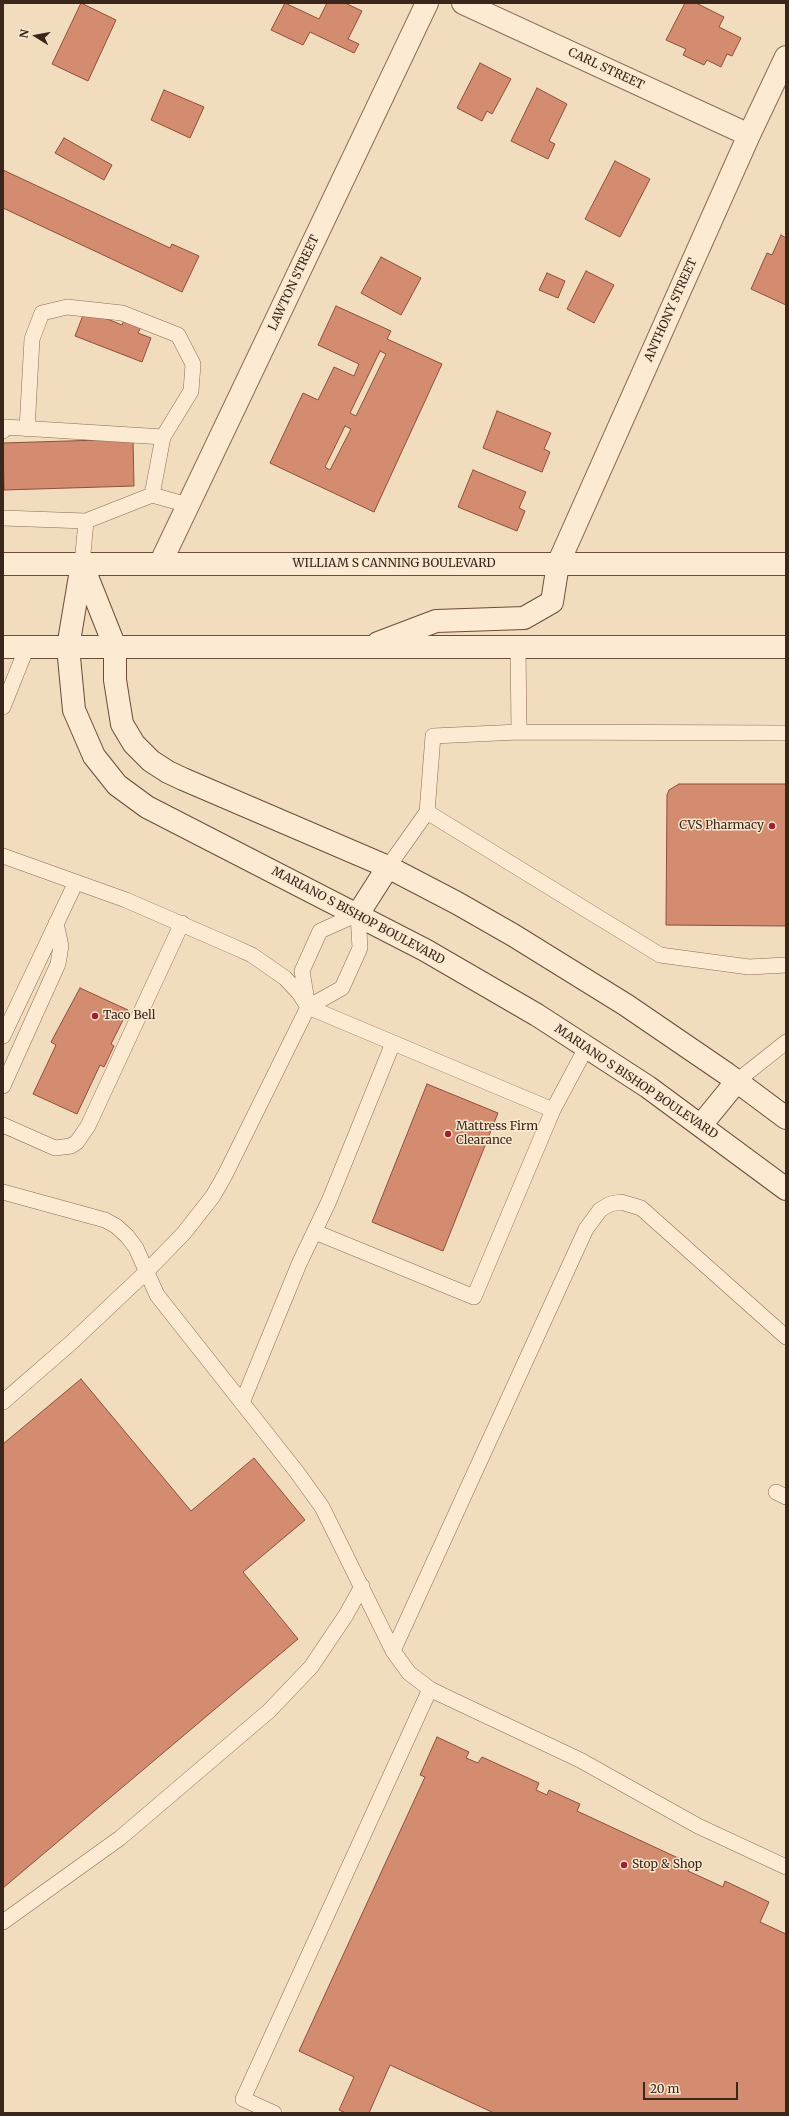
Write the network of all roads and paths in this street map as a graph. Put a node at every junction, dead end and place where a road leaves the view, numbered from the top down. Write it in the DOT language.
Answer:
graph roads {
  1 [pos="428,3"];
  2 [pos="463,3"];
  3 [pos="786,58"];
  4 [pos="749,135"];
  5 [pos="27,429"];
  6 [pos="3,431"];
  7 [pos="163,437"];
  8 [pos="152,495"];
  9 [pos="188,505"];
  10 [pos="3,518"];
  11 [pos="86,521"];
  12 [pos="3,564"];
  13 [pos="82,564"];
  14 [pos="160,564"];
  15 [pos="558,564"];
  16 [pos="786,564"];
  17 [pos="115,646"];
  18 [pos="3,647"];
  19 [pos="27,647"];
  20 [pos="68,647"];
  21 [pos="518,647"];
  22 [pos="786,647"];
  23 [pos="366,648"];
  24 [pos="3,707"];
  25 [pos="519,732"];
  26 [pos="786,733"];
  27 [pos="427,812"];
  28 [pos="3,856"];
  29 [pos="388,867"];
  30 [pos="76,882"];
  31 [pos="358,914"];
  32 [pos="56,923"];
  33 [pos="182,923"];
  34 [pos="786,965"];
  35 [pos="308,1007"];
  36 [pos="3,1036"];
  37 [pos="786,1042"];
  38 [pos="393,1043"];
  39 [pos="587,1046"];
  40 [pos="737,1081"];
  41 [pos="3,1086"];
  42 [pos="553,1110"];
  43 [pos="786,1118"];
  44 [pos="3,1125"];
  45 [pos="701,1125"];
  46 [pos="786,1189"];
  47 [pos="3,1192"];
  48 [pos="315,1232"];
  49 [pos="145,1273"];
  50 [pos="786,1338"];
  51 [pos="3,1402"];
  52 [pos="242,1404"];
  53 [pos="362,1586"];
  54 [pos="393,1651"];
  55 [pos="430,1689"];
  56 [pos="786,1867"];
  57 [pos="3,1922"];
  58 [pos="274,2113"];
  1 -- 9 [label="main road, LAWTON STREET"];
  2 -- 4 [label="main road, CARL STREET"];
  3 -- 4 [label="main road, ANTHONY STREET"];
  4 -- 15 [label="main road, ANTHONY STREET"];
  5 -- 6 [label="lane"];
  5 -- 7 [label="lane"];
  5 -- 7 [label="lane"];
  7 -- 8 [label="lane"];
  8 -- 9 [label="lane"];
  8 -- 11 [label="lane"];
  9 -- 14 [label="main road, LAWTON STREET"];
  10 -- 11 [label="lane"];
  11 -- 13 [label="lane"];
  12 -- 13 [label="main road, WILLIAM S CANNING BOULEVARD"];
  13 -- 14 [label="main road, WILLIAM S CANNING BOULEVARD"];
  13 -- 17 [label="main road"];
  13 -- 20 [label="main road, MARIANO S BISHOP BOULEVARD"];
  14 -- 15 [label="main road, WILLIAM S CANNING BOULEVARD"];
  15 -- 16 [label="main road, WILLIAM S CANNING BOULEVARD"];
  15 -- 23 [label="main road, ANTHONY STREET"];
  17 -- 20 [label="main road"];
  17 -- 23 [label="main road"];
  17 -- 29 [label="main road"];
  18 -- 19 [label="main road"];
  19 -- 20 [label="main road"];
  19 -- 24 [label="lane"];
  20 -- 31 [label="main road, MARIANO S BISHOP BOULEVARD"];
  21 -- 22 [label="main road"];
  21 -- 23 [label="main road"];
  21 -- 25 [label="lane"];
  25 -- 26 [label="lane"];
  25 -- 27 [label="lane"];
  27 -- 29 [label="lane"];
  27 -- 34 [label="lane"];
  28 -- 30 [label="lane"];
  29 -- 31 [label="main road"];
  29 -- 40 [label="main road"];
  30 -- 32 [label="lane"];
  30 -- 33 [label="lane"];
  31 -- 35 [label="lane"];
  31 -- 35 [label="lane"];
  31 -- 39 [label="main road, MARIANO S BISHOP BOULEVARD"];
  32 -- 36 [label="lane"];
  32 -- 41 [label="lane"];
  33 -- 35 [label="lane"];
  33 -- 44 [label="lane"];
  35 -- 38 [label="lane"];
  35 -- 49 [label="lane"];
  37 -- 40 [label="lane"];
  38 -- 42 [label="lane"];
  38 -- 48 [label="lane"];
  39 -- 42 [label="lane"];
  39 -- 45 [label="main road, MARIANO S BISHOP BOULEVARD"];
  40 -- 43 [label="main road"];
  40 -- 45 [label="main road"];
  42 -- 48 [label="lane"];
  45 -- 46 [label="main road, MARIANO S BISHOP BOULEVARD"];
  47 -- 49 [label="lane"];
  48 -- 52 [label="lane"];
  49 -- 51 [label="lane"];
  49 -- 52 [label="lane"];
  50 -- 54 [label="lane"];
  52 -- 53 [label="lane"];
  53 -- 54 [label="lane"];
  53 -- 57 [label="lane"];
  54 -- 55 [label="lane"];
  55 -- 56 [label="lane"];
  55 -- 58 [label="lane"];
}
